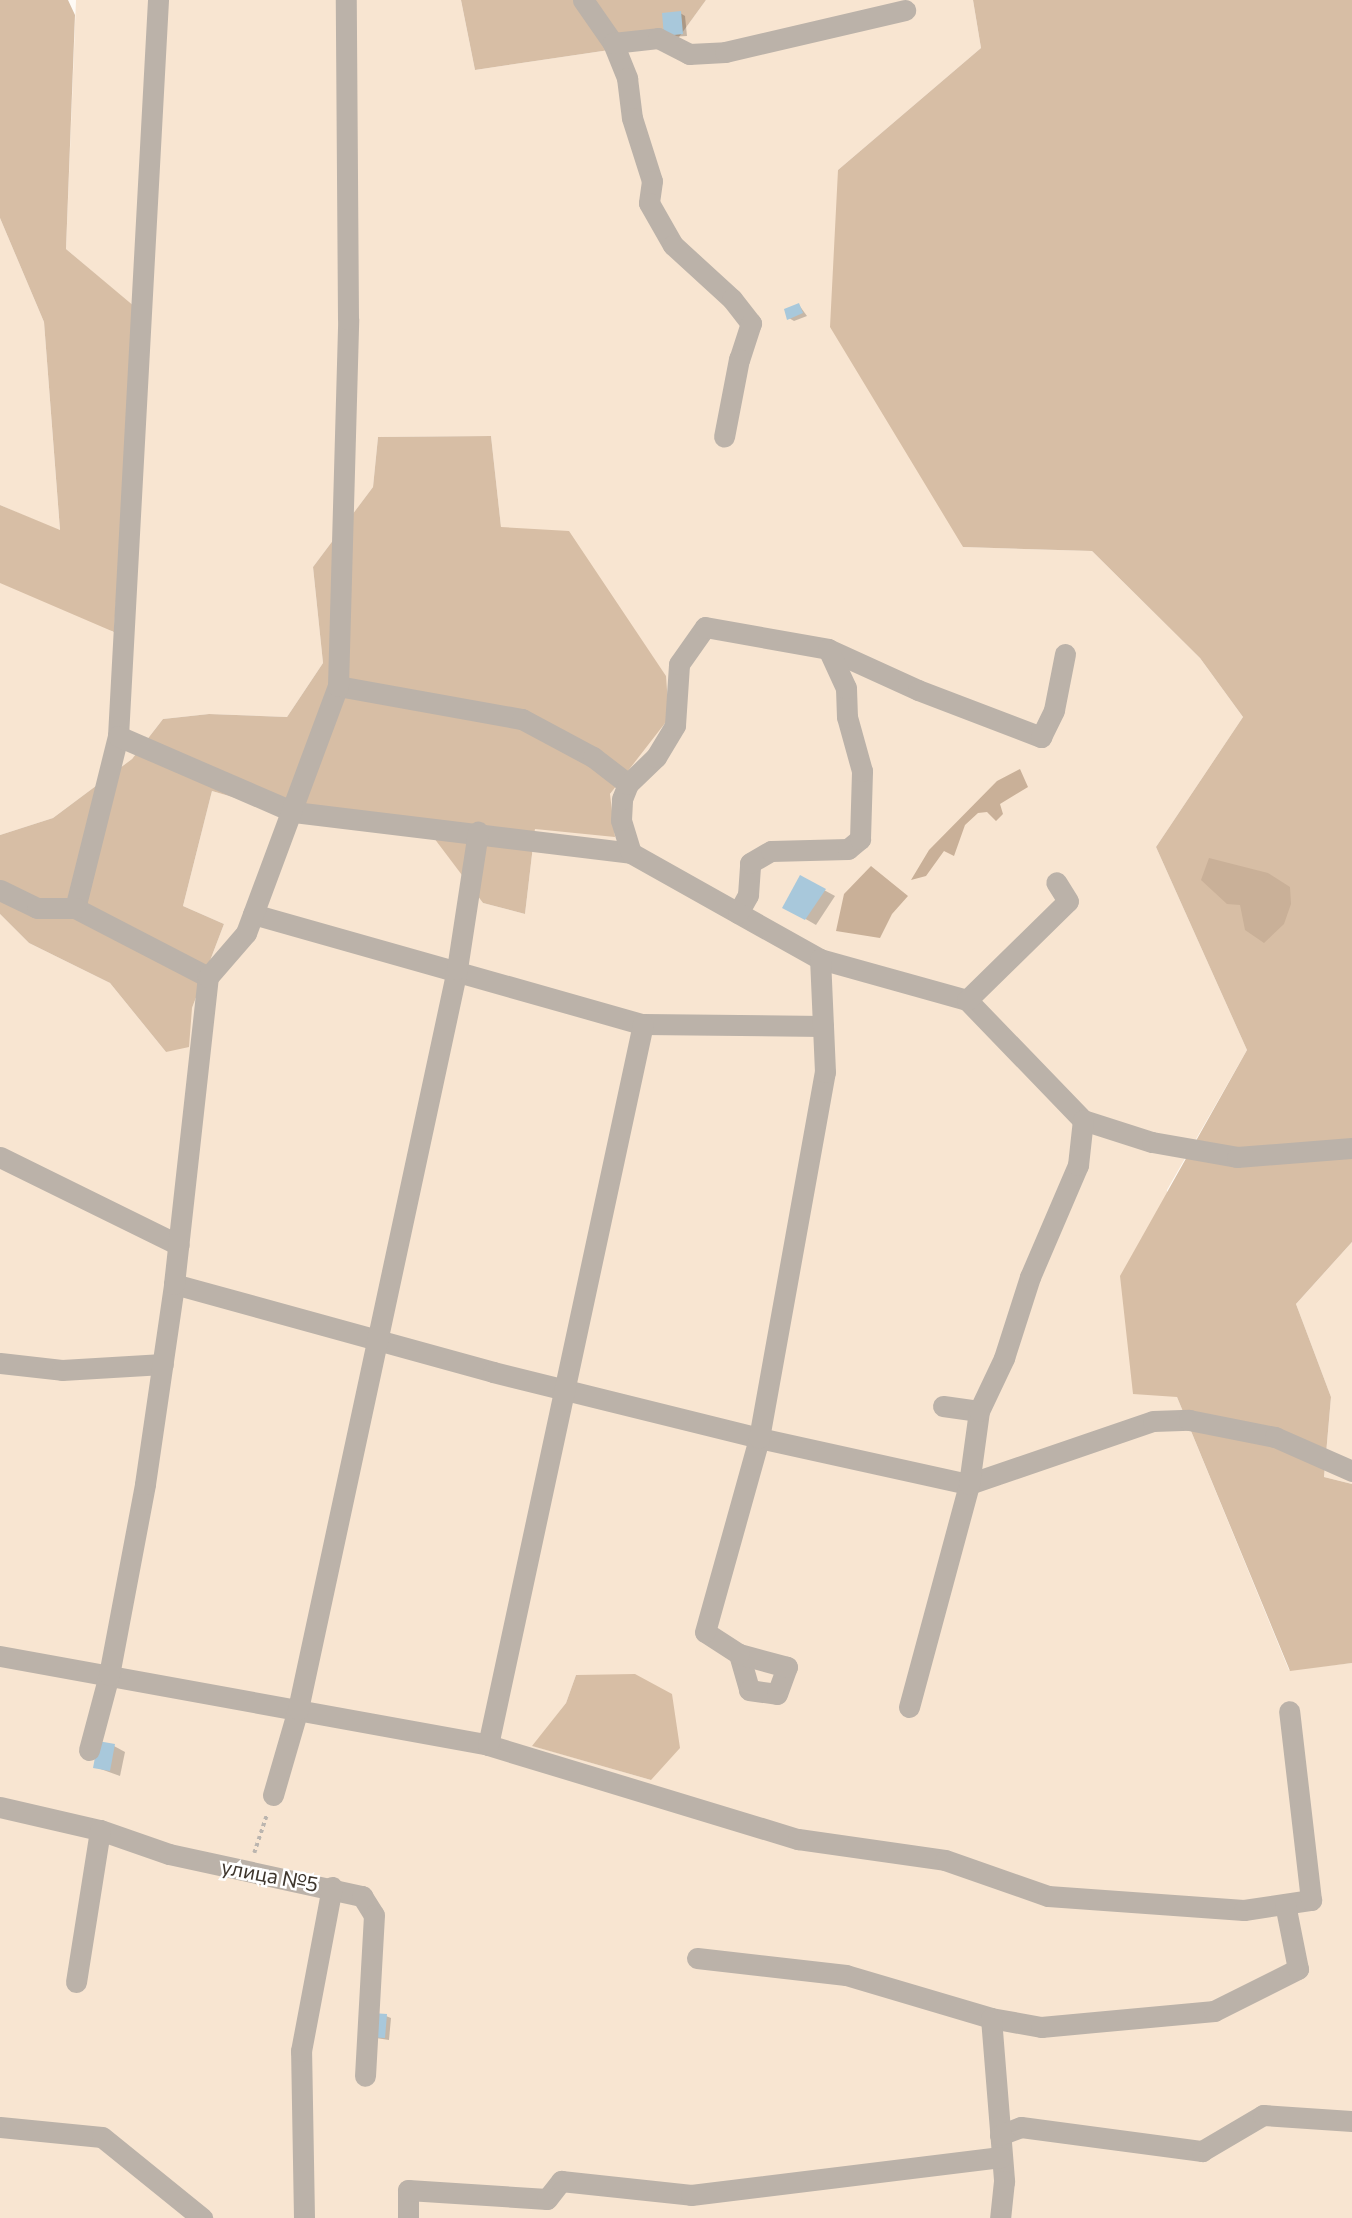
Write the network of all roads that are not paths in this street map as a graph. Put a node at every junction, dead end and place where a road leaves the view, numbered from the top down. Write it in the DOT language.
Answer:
graph roads {
  1 [pos="159,0"];
  2 [pos="346,0"];
  3 [pos="583,0"];
  4 [pos="905,10"];
  5 [pos="613,43"];
  6 [pos="724,437"];
  7 [pos="828,649"];
  8 [pos="1065,654"];
  9 [pos="338,686"];
  10 [pos="118,736"];
  11 [pos="628,784"];
  12 [pos="294,812"];
  13 [pos="478,832"];
  14 [pos="631,853"];
  15 [pos="1056,882"];
  16 [pos="0,890"];
  17 [pos="75,908"];
  18 [pos="738,913"];
  19 [pos="253,914"];
  20 [pos="820,959"];
  21 [pos="457,969"];
  22 [pos="208,977"];
  23 [pos="967,1000"];
  24 [pos="643,1024"];
  25 [pos="822,1026"];
  26 [pos="1083,1121"];
  27 [pos="1352,1149"];
  28 [pos="0,1157"];
  29 [pos="179,1245"];
  30 [pos="174,1284"];
  31 [pos="374,1342"];
  32 [pos="0,1363"];
  33 [pos="163,1364"];
  34 [pos="561,1389"];
  35 [pos="943,1406"];
  36 [pos="979,1411"];
  37 [pos="759,1438"];
  38 [pos="1352,1471"];
  39 [pos="969,1484"];
  40 [pos="739,1654"];
  41 [pos="0,1657"];
  42 [pos="109,1675"];
  43 [pos="909,1707"];
  44 [pos="298,1709"];
  45 [pos="1289,1711"];
  46 [pos="488,1745"];
  47 [pos="89,1750"];
  48 [pos="273,1795"];
  49 [pos="0,1807"];
  50 [pos="100,1830"];
  51 [pos="332,1887"];
  52 [pos="1285,1904"];
  53 [pos="697,1958"];
  54 [pos="76,1982"];
  55 [pos="991,2018"];
  56 [pos="365,2076"];
  57 [pos="1352,2121"];
  58 [pos="0,2127"];
  59 [pos="1000,2135"];
  60 [pos="1001,2157"];
  61 [pos="202,2218"];
  62 [pos="303,2218"];
  63 [pos="408,2218"];
  64 [pos="1000,2218"];
  1 -- 10 [label="street"];
  2 -- 9 [label="street"];
  3 -- 5 [label="street"];
  4 -- 5 [label="street"];
  5 -- 6 [label="street"];
  7 -- 8 [label="street"];
  7 -- 11 [label="street"];
  7 -- 18 [label="street"];
  9 -- 11 [label="street"];
  9 -- 12 [label="street"];
  10 -- 12 [label="street"];
  10 -- 17 [label="street"];
  11 -- 14 [label="street"];
  12 -- 13 [label="street"];
  12 -- 19 [label="street"];
  13 -- 14 [label="street"];
  13 -- 21 [label="street"];
  14 -- 18 [label="street"];
  15 -- 23 [label="street"];
  16 -- 17 [label="street"];
  17 -- 22 [label="street"];
  18 -- 20 [label="street"];
  19 -- 21 [label="street"];
  19 -- 22 [label="street"];
  20 -- 23 [label="street"];
  20 -- 25 [label="street"];
  21 -- 24 [label="street"];
  21 -- 31 [label="street"];
  22 -- 29 [label="street"];
  23 -- 26 [label="street"];
  24 -- 25 [label="street"];
  24 -- 34 [label="street"];
  25 -- 37 [label="street"];
  26 -- 27 [label="street"];
  26 -- 36 [label="street"];
  28 -- 29 [label="street"];
  29 -- 30 [label="street"];
  30 -- 31 [label="street"];
  30 -- 33 [label="street"];
  31 -- 34 [label="street"];
  31 -- 44 [label="street"];
  32 -- 33 [label="street"];
  33 -- 42 [label="street"];
  34 -- 37 [label="street"];
  34 -- 46 [label="street"];
  35 -- 36 [label="street"];
  36 -- 39 [label="street"];
  37 -- 39 [label="street"];
  37 -- 40 [label="street"];
  38 -- 39 [label="street"];
  39 -- 43 [label="street"];
  41 -- 42 [label="street"];
  42 -- 44 [label="street"];
  42 -- 47 [label="street"];
  44 -- 46 [label="street"];
  44 -- 48 [label="street"];
  45 -- 52 [label="street"];
  46 -- 52 [label="street"];
  49 -- 50 [label="street, улица №5"];
  50 -- 51 [label="street, улица №5"];
  50 -- 54 [label="street"];
  51 -- 56 [label="street, улица №5"];
  51 -- 62 [label="street"];
  52 -- 55 [label="street"];
  53 -- 55 [label="street"];
  55 -- 59 [label="street"];
  57 -- 59 [label="street"];
  58 -- 61 [label="street"];
  59 -- 60 [label="street"];
  60 -- 63 [label="street"];
  60 -- 64 [label="street"];
}
